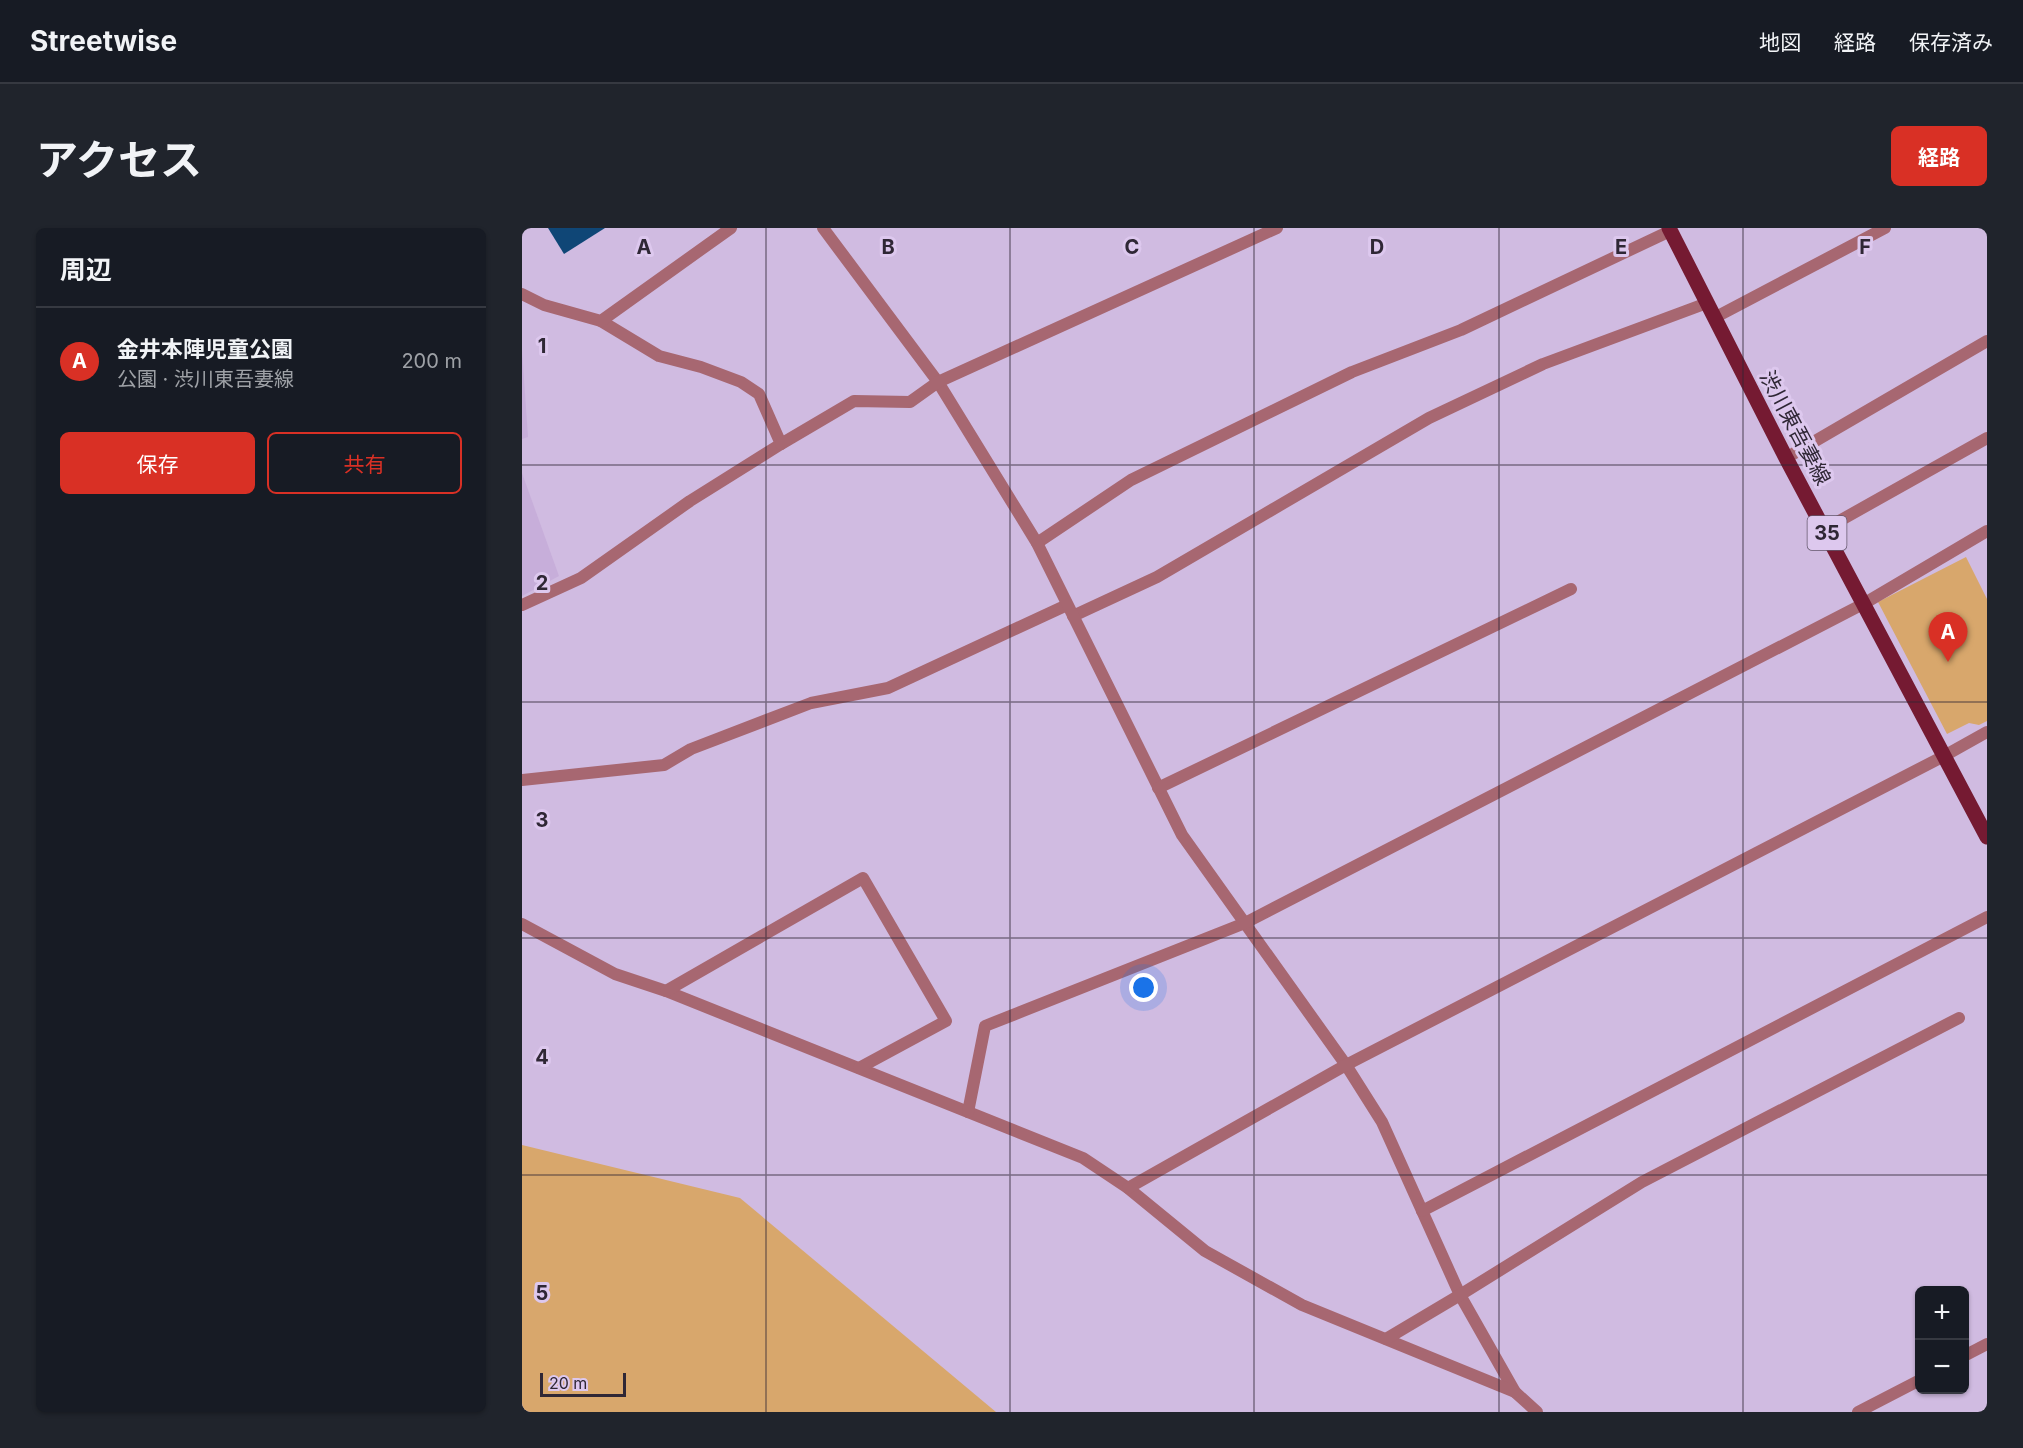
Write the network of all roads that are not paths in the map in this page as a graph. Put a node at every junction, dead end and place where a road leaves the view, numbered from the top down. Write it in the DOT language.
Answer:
graph roads {
  1 [pos="731,228"];
  2 [pos="823,228"];
  3 [pos="1277,228"];
  4 [pos="1885,228"];
  5 [pos="1670,229"];
  6 [pos="522,294"];
  7 [pos="1707,303"];
  8 [pos="1714,318"];
  9 [pos="601,321"];
  10 [pos="1987,341"];
  11 [pos="938,382"];
  12 [pos="1987,438"];
  13 [pos="781,444"];
  14 [pos="1786,458"];
  15 [pos="1825,529"];
  16 [pos="1987,531"];
  17 [pos="1037,543"];
  18 [pos="1571,589"];
  19 [pos="1865,603"];
  20 [pos="522,605"];
  21 [pos="1070,611"];
  22 [pos="1987,732"];
  23 [pos="1944,756"];
  24 [pos="522,780"];
  25 [pos="1158,788"];
  26 [pos="1987,837"];
  27 [pos="1987,917"];
  28 [pos="1245,923"];
  29 [pos="522,924"];
  30 [pos="666,990"];
  31 [pos="1959,1018"];
  32 [pos="1346,1065"];
  33 [pos="859,1068"];
  34 [pos="968,1112"];
  35 [pos="1128,1188"];
  36 [pos="1422,1211"];
  37 [pos="1460,1295"];
  38 [pos="1386,1339"];
  39 [pos="1987,1344"];
  40 [pos="1969,1354"];
  41 [pos="1915,1383"];
  42 [pos="1515,1392"];
  43 [pos="1538,1412"];
  44 [pos="1858,1412"];
  1 -- 9 [label="street"];
  2 -- 11 [label="street"];
  3 -- 11 [label="street"];
  4 -- 8 [label="street"];
  5 -- 7 [label="main road, 渋川東吾妻線 / 35"];
  5 -- 17 [label="street"];
  6 -- 9 [label="street"];
  7 -- 8 [label="main road, 渋川東吾妻線 / 35"];
  7 -- 21 [label="street"];
  8 -- 14 [label="main road, 渋川東吾妻線 / 35"];
  9 -- 13 [label="street"];
  10 -- 14 [label="street"];
  11 -- 13 [label="street"];
  11 -- 17 [label="street"];
  12 -- 15 [label="street"];
  13 -- 20 [label="street"];
  14 -- 15 [label="main road, 渋川東吾妻線 / 35"];
  15 -- 19 [label="main road, 渋川東吾妻線 / 35"];
  16 -- 19 [label="street"];
  17 -- 21 [label="street"];
  18 -- 25 [label="street"];
  19 -- 23 [label="main road, 渋川東吾妻線 / 35"];
  19 -- 28 [label="street"];
  21 -- 24 [label="street"];
  21 -- 25 [label="street"];
  22 -- 23 [label="street"];
  23 -- 26 [label="main road, 渋川東吾妻線 / 35"];
  23 -- 32 [label="street"];
  25 -- 28 [label="street"];
  27 -- 36 [label="street"];
  28 -- 32 [label="street"];
  28 -- 34 [label="street"];
  29 -- 30 [label="street"];
  30 -- 33 [label="street"];
  30 -- 33 [label="street"];
  31 -- 37 [label="street"];
  32 -- 35 [label="street"];
  32 -- 36 [label="street"];
  33 -- 34 [label="street"];
  34 -- 35 [label="street"];
  35 -- 38 [label="street"];
  36 -- 37 [label="street"];
  37 -- 38 [label="street"];
  37 -- 42 [label="street"];
  38 -- 42 [label="street"];
  39 -- 40 [label="street"];
  41 -- 44 [label="street"];
  42 -- 43 [label="street"];
}
